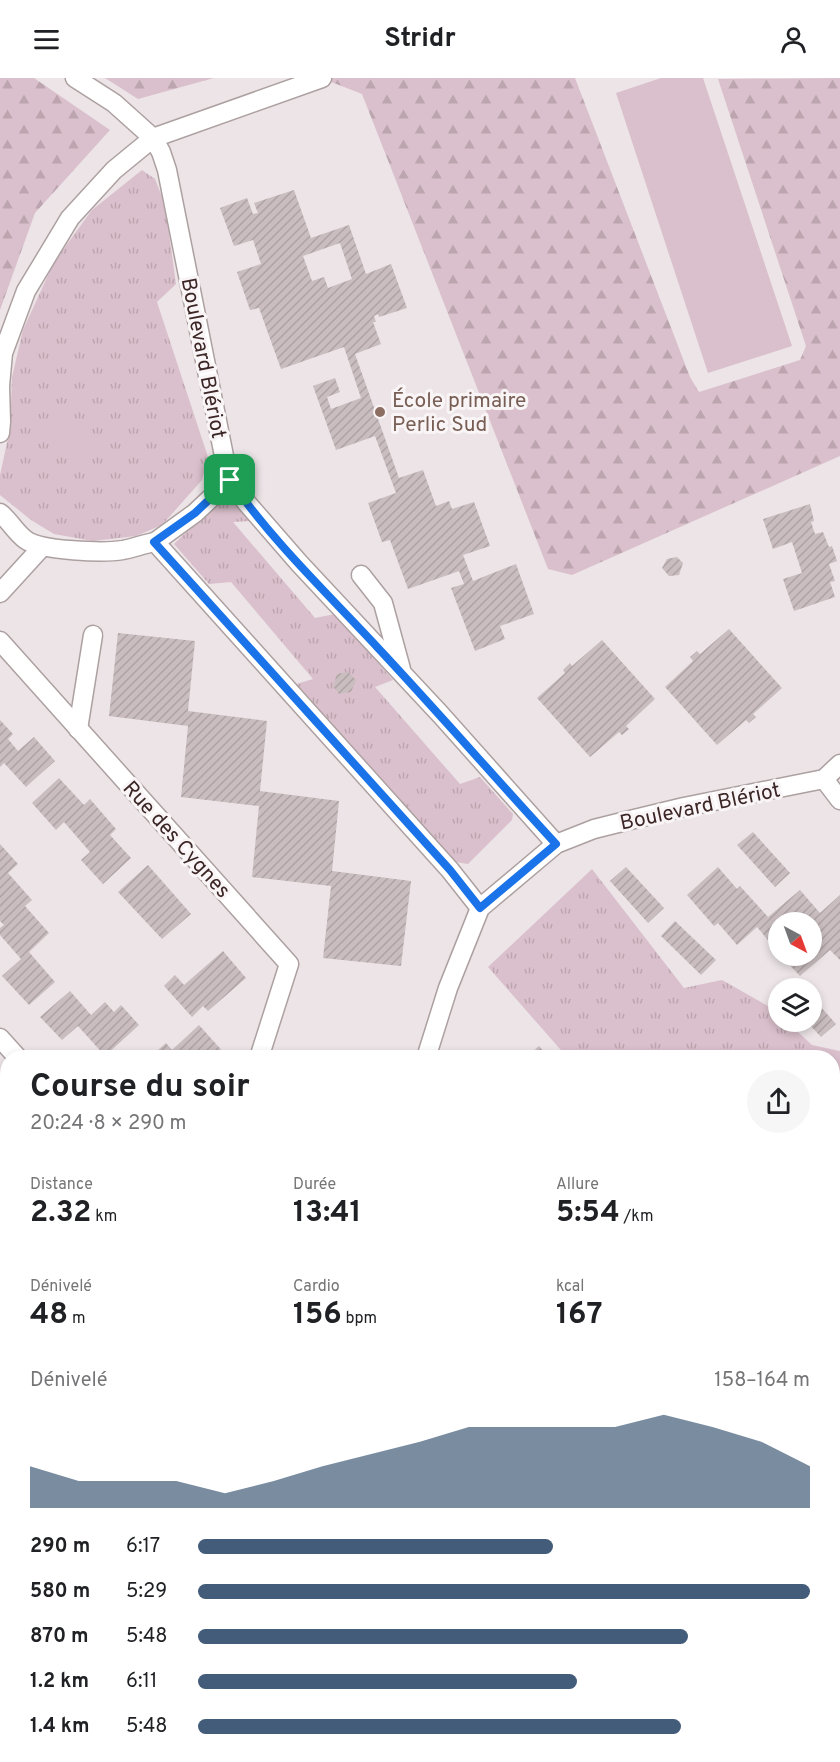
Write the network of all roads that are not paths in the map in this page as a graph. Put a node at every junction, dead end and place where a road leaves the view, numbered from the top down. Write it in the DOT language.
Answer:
graph roads {
  1 [pos="75,78"];
  2 [pos="322,78"];
  3 [pos="153,138"];
  4 [pos="0,433"];
  5 [pos="230,480"];
  6 [pos="0,513"];
  7 [pos="154,542"];
  8 [pos="42,548"];
  9 [pos="362,575"];
  10 [pos="0,593"];
  11 [pos="93,635"];
  12 [pos="0,641"];
  13 [pos="403,674"];
  14 [pos="78,729"];
  15 [pos="840,764"];
  16 [pos="824,779"];
  17 [pos="840,800"];
  18 [pos="556,844"];
  19 [pos="480,908"];
  20 [pos="0,1038"];
  21 [pos="11,1050"];
  22 [pos="262,1050"];
  23 [pos="428,1050"];
  1 -- 3 [label="street, Boulevard Blériot"];
  2 -- 3 [label="street"];
  3 -- 4 [label="street"];
  3 -- 5 [label="street, Boulevard Blériot"];
  5 -- 7 [label="street"];
  5 -- 13 [label="street, Boulevard Blériot"];
  6 -- 8 [label="street"];
  7 -- 8 [label="street"];
  7 -- 19 [label="street"];
  8 -- 10 [label="street"];
  9 -- 13 [label="street"];
  11 -- 14 [label="street"];
  12 -- 14 [label="street, Rue des Cygnes"];
  13 -- 18 [label="street, Boulevard Blériot"];
  14 -- 22 [label="street, Rue des Cygnes"];
  15 -- 16 [label="street"];
  16 -- 17 [label="street"];
  16 -- 18 [label="street, Boulevard Blériot"];
  18 -- 19 [label="street, Boulevard Blériot"];
  19 -- 23 [label="street"];
  20 -- 21 [label="street"];
}
